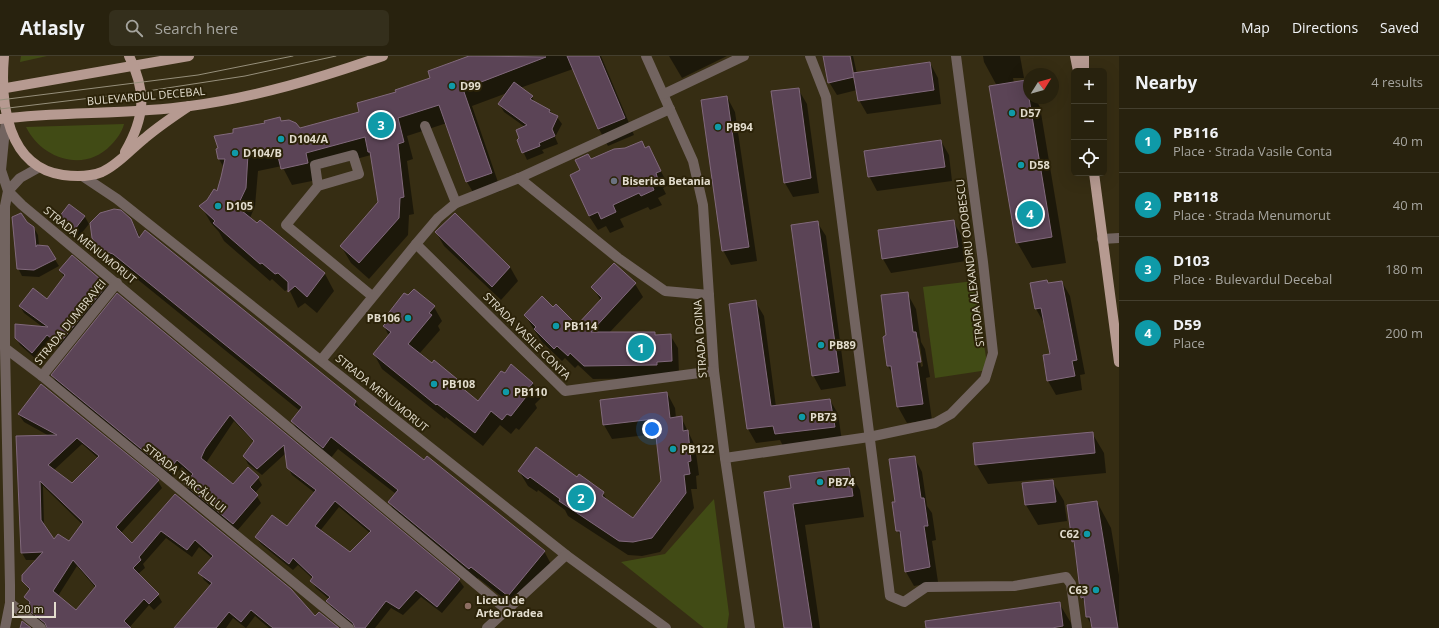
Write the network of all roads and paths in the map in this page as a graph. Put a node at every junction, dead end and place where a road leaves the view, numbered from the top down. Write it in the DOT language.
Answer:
graph roads {
  1 [pos="4,56"];
  2 [pos="129,56"];
  3 [pos="190,56"];
  4 [pos="383,56"];
  5 [pos="646,56"];
  6 [pos="744,56"];
  7 [pos="810,56"];
  8 [pos="956,56"];
  9 [pos="1075,56"];
  10 [pos="1084,56"];
  11 [pos="133,66"];
  12 [pos="1077,68"];
  13 [pos="1084,68"];
  14 [pos="2,89"];
  15 [pos="664,94"];
  16 [pos="189,106"];
  17 [pos="670,109"];
  18 [pos="142,110"];
  19 [pos="3,119"];
  20 [pos="425,126"];
  21 [pos="121,159"];
  22 [pos="38,168"];
  23 [pos="1094,176"];
  24 [pos="84,177"];
  25 [pos="519,178"];
  26 [pos="318,186"];
  27 [pos="8,191"];
  28 [pos="456,203"];
  29 [pos="1119,238"];
  30 [pos="1102,239"];
  31 [pos="416,244"];
  32 [pos="117,283"];
  33 [pos="709,295"];
  34 [pos="372,296"];
  35 [pos="5,348"];
  36 [pos="322,359"];
  37 [pos="1119,362"];
  38 [pos="714,371"];
  39 [pos="42,376"];
  40 [pos="869,437"];
  41 [pos="725,458"];
  42 [pos="566,555"];
  43 [pos="10,603"];
  44 [pos="507,610"];
  45 [pos="5,628"];
  46 [pos="41,628"];
  47 [pos="349,628"];
  48 [pos="487,628"];
  49 [pos="666,628"];
  50 [pos="750,628"];
  51 [pos="1077,628"];
  1 -- 14 [label="main road"];
  2 -- 11 [label="main road"];
  3 -- 11 [label="main road"];
  4 -- 16 [label="main road, BULEVARDUL DECEBAL"];
  5 -- 15 [label="street, STRADA DOINA"];
  6 -- 15 [label="street"];
  7 -- 40 [label="street"];
  8 -- 40 [label="street, STRADA ALEXANDRU ODOBESCU"];
  9 -- 12 [label="main road"];
  10 -- 13 [label="main road"];
  11 -- 14 [label="main road"];
  11 -- 18 [label="main road"];
  14 -- 19 [label="main road"];
  15 -- 17 [label="street, STRADA DOINA"];
  16 -- 18 [label="main road, BULEVARDUL DECEBAL"];
  16 -- 21 [label="main road"];
  17 -- 25 [label="street"];
  17 -- 33 [label="street, STRADA DOINA"];
  18 -- 19 [label="main road, BULEVARDUL DECEBAL"];
  18 -- 21 [label="main road"];
  19 -- 22 [label="main road"];
  19 -- 27 [label="street"];
  20 -- 28 [label="street"];
  21 -- 24 [label="main road"];
  22 -- 24 [label="main road"];
  22 -- 27 [label="street"];
  23 -- 30 [label="main road"];
  24 -- 36 [label="street, STRADA MENUMORUT"];
  25 -- 28 [label="street"];
  25 -- 33 [label="street"];
  26 -- 34 [label="street"];
  27 -- 32 [label="street, STRADA MENUMORUT"];
  27 -- 35 [label="street"];
  28 -- 31 [label="street"];
  29 -- 30 [label="street"];
  30 -- 37 [label="main road"];
  31 -- 34 [label="street"];
  31 -- 38 [label="street, STRADA VASILE CONTA"];
  32 -- 39 [label="street, STRADA DUMBRAVEI"];
  32 -- 44 [label="street, STRADA MENUMORUT"];
  33 -- 38 [label="street, STRADA DOINA"];
  34 -- 36 [label="street"];
  35 -- 39 [label="street, STRADA TARCĂULUI"];
  35 -- 43 [label="street"];
  36 -- 42 [label="street, STRADA MENUMORUT"];
  38 -- 41 [label="street, STRADA DOINA"];
  39 -- 47 [label="street, STRADA TARCĂULUI"];
  40 -- 41 [label="street, STRADA ALEXANDRU ODOBESCU"];
  40 -- 51 [label="street"];
  41 -- 50 [label="street, STRADA DOINA"];
  42 -- 44 [label="street"];
  42 -- 49 [label="street, STRADA MENUMORUT"];
  43 -- 45 [label="street"];
  43 -- 46 [label="street"];
  44 -- 48 [label="street"];
}
